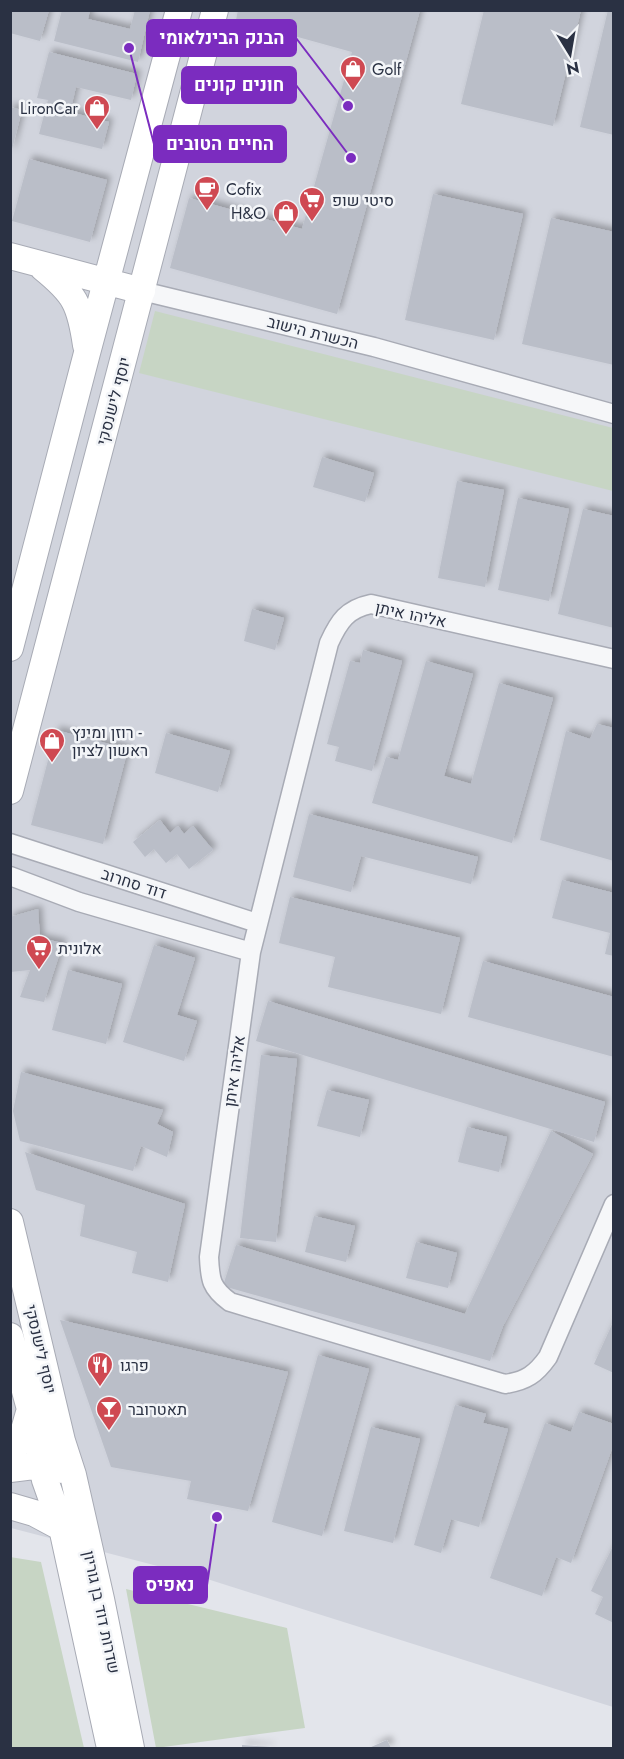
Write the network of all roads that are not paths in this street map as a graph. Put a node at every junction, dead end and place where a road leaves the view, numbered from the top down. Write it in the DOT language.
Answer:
graph roads {
  1 [pos="179,10"];
  2 [pos="215,10"];
  3 [pos="10,256"];
  4 [pos="38,264"];
  5 [pos="106,282"];
  6 [pos="150,286"];
  7 [pos="87,353"];
  8 [pos="614,414"];
  9 [pos="10,648"];
  10 [pos="614,659"];
  11 [pos="10,790"];
  12 [pos="10,843"];
  13 [pos="10,876"];
  14 [pos="257,923"];
  15 [pos="251,952"];
  16 [pos="614,1204"];
  17 [pos="10,1222"];
  18 [pos="10,1336"];
  19 [pos="30,1409"];
  20 [pos="10,1454"];
  21 [pos="10,1469"];
  22 [pos="44,1472"];
  23 [pos="73,1475"];
  24 [pos="10,1486"];
  25 [pos="10,1506"];
  26 [pos="62,1528"];
  27 [pos="110,1749"];
  28 [pos="130,1749"];
  1 -- 5 [label="main road"];
  2 -- 6 [label="main road, יוסף לישנסקי"];
  3 -- 4 [label="main road, הכשרת הישוב"];
  4 -- 5 [label="main road, הכשרת הישוב"];
  4 -- 7 [label="main road"];
  5 -- 6 [label="main road, הכשרת הישוב"];
  5 -- 7 [label="main road"];
  6 -- 8 [label="street, הכשרת הישוב"];
  6 -- 11 [label="main road, יוסף לישנסקי"];
  7 -- 9 [label="main road"];
  10 -- 14 [label="street, אליהו איתן"];
  12 -- 14 [label="street, דוד סחרוב"];
  13 -- 15 [label="street, דוד סחרוב"];
  14 -- 15 [label="street, אליהו איתן"];
  15 -- 16 [label="street, אליהו איתן"];
  17 -- 23 [label="main road, יוסף לישנסקי"];
  18 -- 19 [label="main road, יוסף לישנסקי"];
  19 -- 20 [label="main road"];
  19 -- 22 [label="main road, יוסף לישנסקי"];
  21 -- 22 [label="main road"];
  22 -- 23 [label="main road"];
  22 -- 24 [label="main road"];
  22 -- 26 [label="main road, שדרות דוד בן גוריון"];
  23 -- 28 [label="main road, שדרות דוד בן גוריון"];
  25 -- 26 [label="main road"];
  26 -- 27 [label="main road, שדרות דוד בן גוריון"];
}
